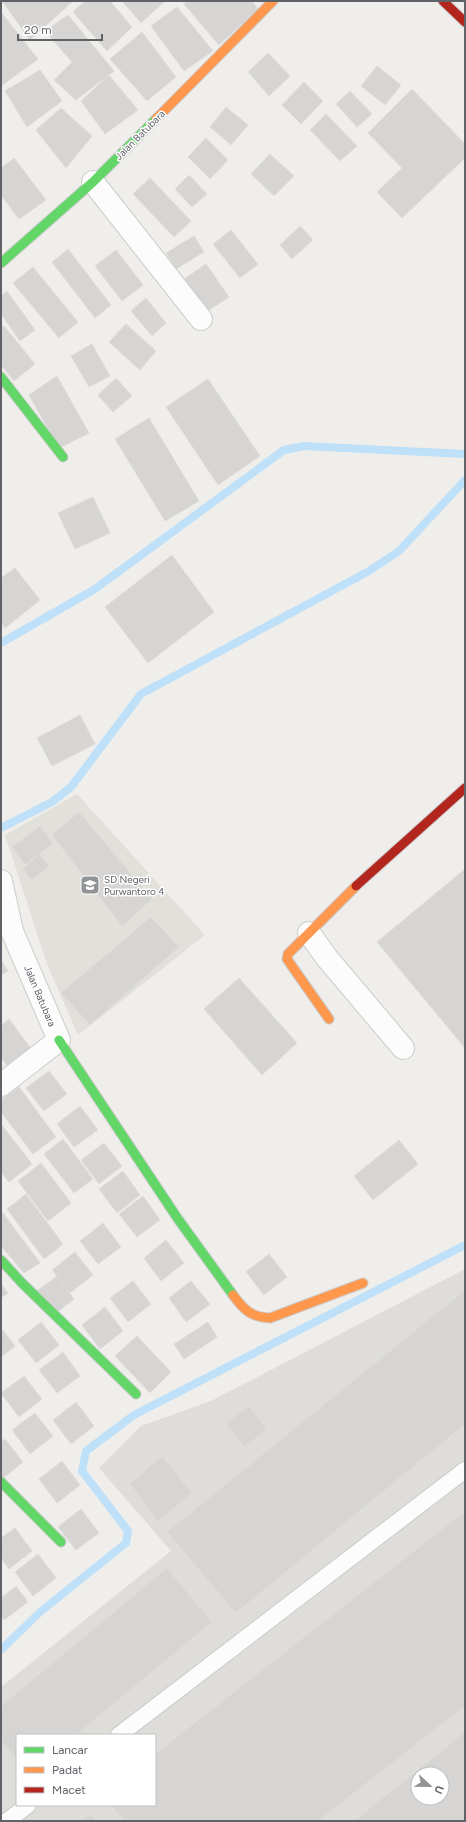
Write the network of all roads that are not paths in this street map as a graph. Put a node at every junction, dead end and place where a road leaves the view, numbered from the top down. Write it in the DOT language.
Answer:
graph roads {
  1 [pos="273,1"];
  2 [pos="443,1"];
  3 [pos="465,22"];
  4 [pos="93,182"];
  5 [pos="1,263"];
  6 [pos="201,319"];
  7 [pos="1,377"];
  8 [pos="63,457"];
  9 [pos="465,788"];
  10 [pos="1,881"];
  11 [pos="309,933"];
  12 [pos="329,1019"];
  13 [pos="59,1040"];
  14 [pos="403,1048"];
  15 [pos="1,1085"];
  16 [pos="1,1260"];
  17 [pos="362,1283"];
  18 [pos="136,1394"];
  19 [pos="465,1470"];
  20 [pos="1,1482"];
  21 [pos="61,1542"];
  22 [pos="120,1734"];
  23 [pos="27,1806"];
  24 [pos="7,1821"];
  1 -- 4 [label="main road, Jalan Batubara"];
  2 -- 3 [label="main road"];
  4 -- 5 [label="main road, Jalan Batubara"];
  4 -- 6 [label="street"];
  7 -- 8 [label="main road"];
  9 -- 11 [label="main road"];
  10 -- 13 [label="street, Jalan Batubara"];
  11 -- 12 [label="main road"];
  11 -- 14 [label="street"];
  13 -- 15 [label="street"];
  13 -- 17 [label="main road"];
  16 -- 18 [label="main road"];
  19 -- 22 [label="lane"];
  20 -- 21 [label="main road"];
  23 -- 24 [label="lane"];
}
